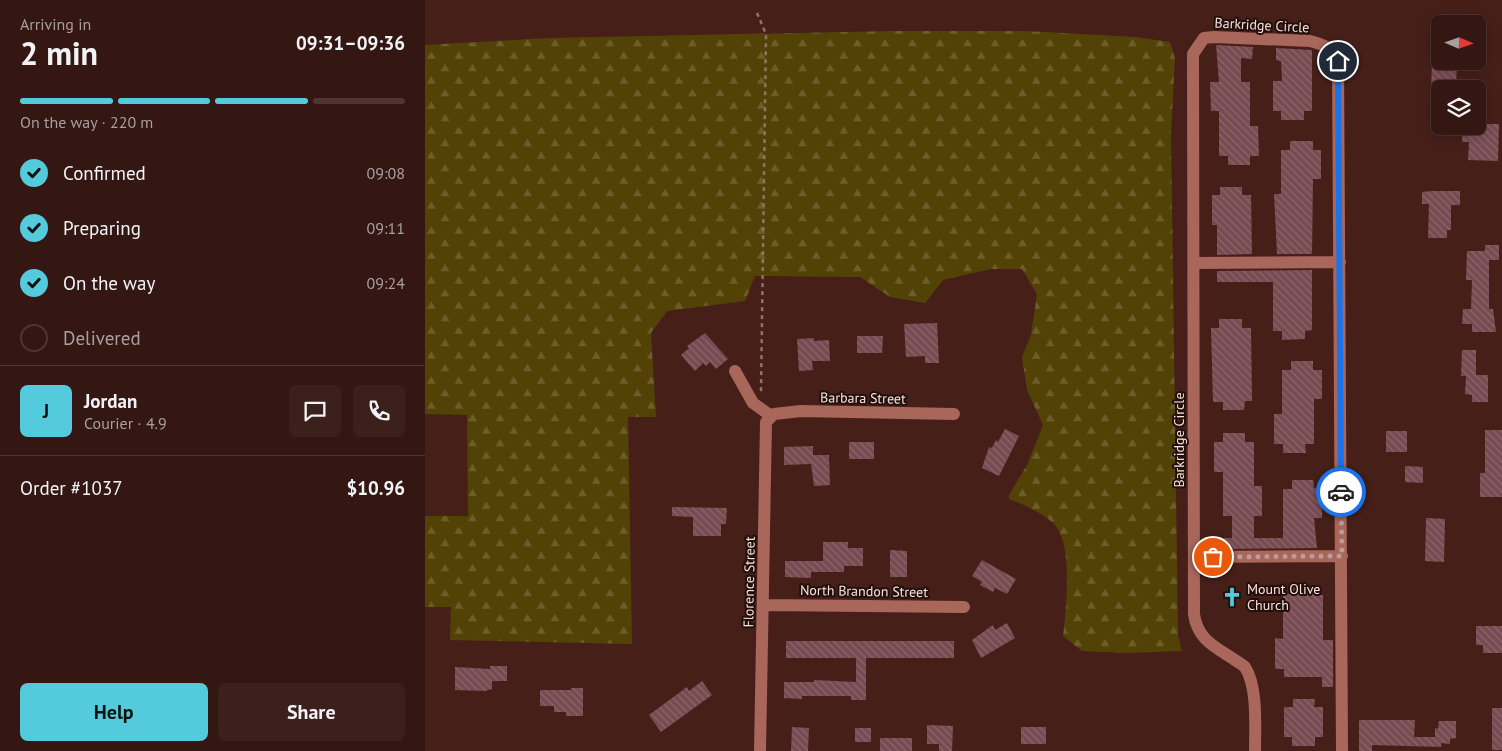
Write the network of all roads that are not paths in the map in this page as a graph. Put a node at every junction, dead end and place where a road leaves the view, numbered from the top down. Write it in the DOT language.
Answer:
graph roads {
  1 [pos="1340,262"];
  2 [pos="1193,263"];
  3 [pos="735,371"];
  4 [pos="766,412"];
  5 [pos="955,414"];
  6 [pos="1342,556"];
  7 [pos="1194,557"];
  8 [pos="764,605"];
  9 [pos="964,607"];
  10 [pos="760,751"];
  11 [pos="1255,751"];
  12 [pos="1341,751"];
  1 -- 2 [label="street"];
  1 -- 2 [label="street, Barkridge Circle"];
  1 -- 6 [label="street, Barkridge Circle"];
  2 -- 7 [label="street, Barkridge Circle"];
  3 -- 4 [label="street"];
  4 -- 5 [label="street, Barbara Street"];
  4 -- 8 [label="street, Florence Street"];
  6 -- 7 [label="street"];
  6 -- 12 [label="street, Barkridge Circle"];
  7 -- 11 [label="street, Barkridge Circle"];
  8 -- 9 [label="street, North Brandon Street"];
  8 -- 10 [label="street, Florence Street"];
}
